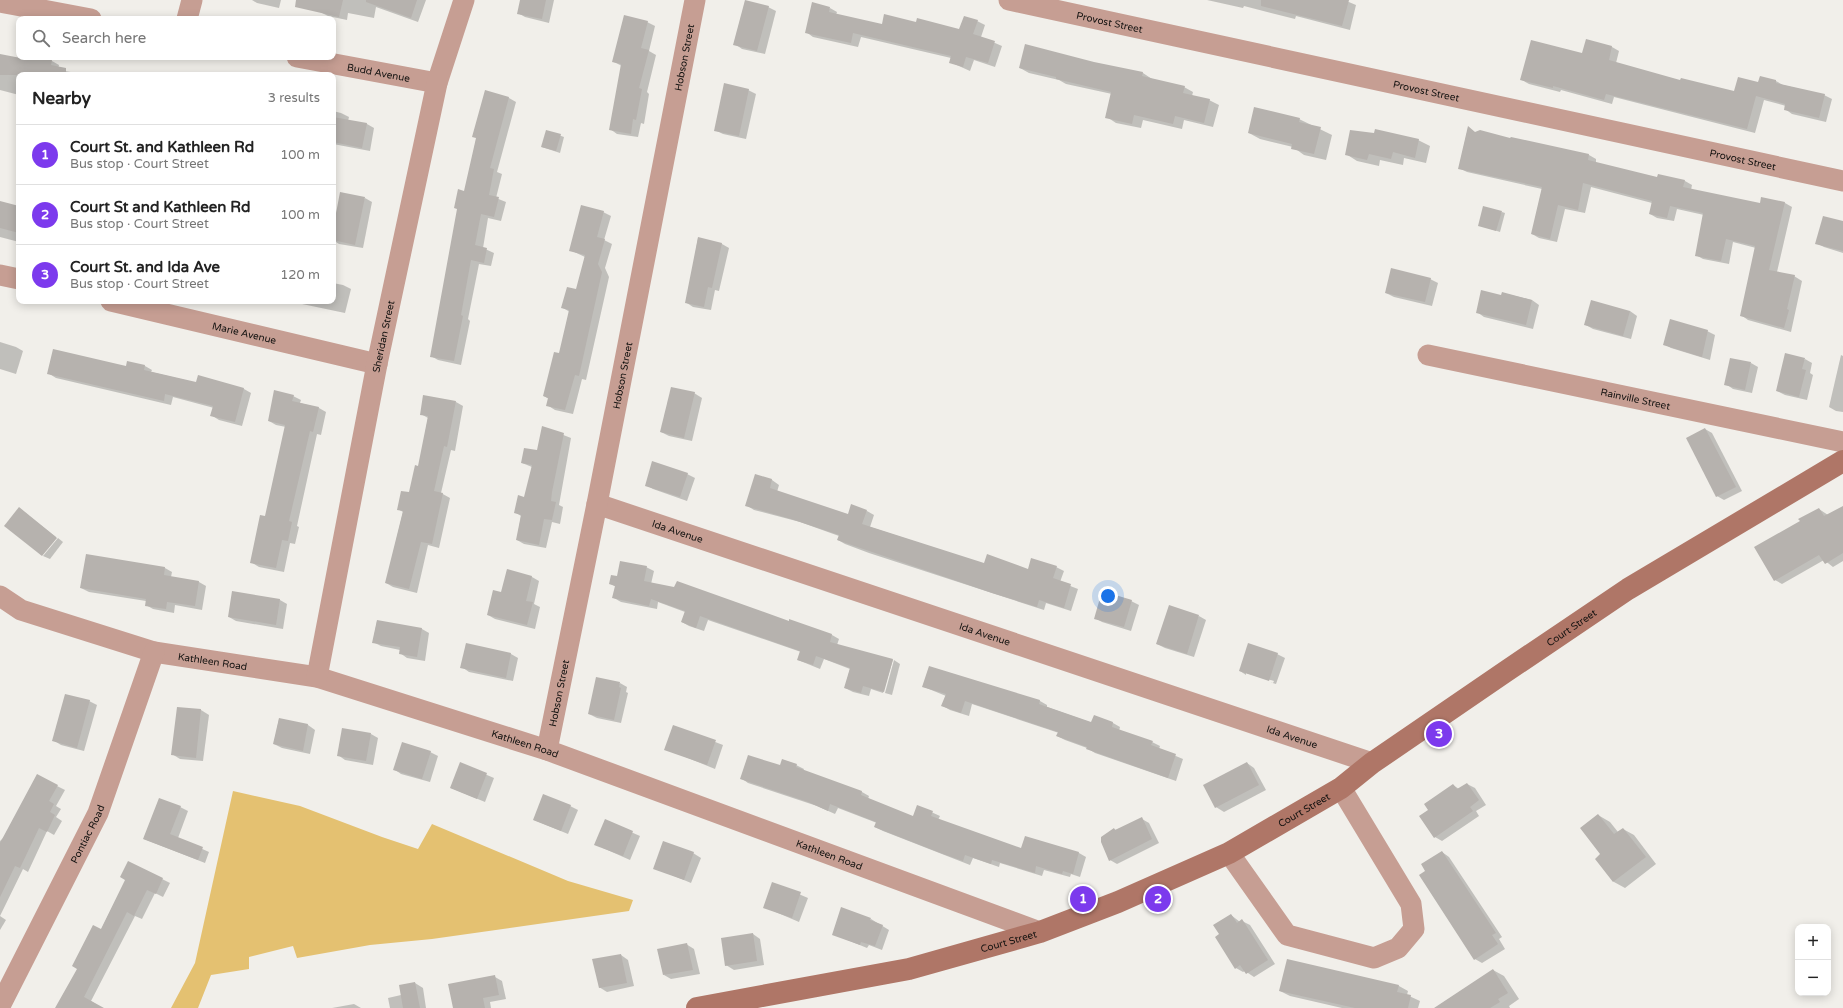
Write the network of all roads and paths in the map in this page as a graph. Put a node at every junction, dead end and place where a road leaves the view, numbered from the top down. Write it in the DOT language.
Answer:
graph roads {
  1 [pos="192,0"];
  2 [pos="464,0"];
  3 [pos="696,0"];
  4 [pos="1009,0"];
  5 [pos="0,2"];
  6 [pos="75,16"];
  7 [pos="188,16"];
  8 [pos="313,60"];
  9 [pos="438,83"];
  10 [pos="1843,181"];
  11 [pos="0,275"];
  12 [pos="16,278"];
  13 [pos="124,304"];
  14 [pos="1428,355"];
  15 [pos="377,364"];
  16 [pos="1843,442"];
  17 [pos="1843,461"];
  18 [pos="597,504"];
  19 [pos="0,596"];
  20 [pos="154,652"];
  21 [pos="317,677"];
  22 [pos="547,750"];
  23 [pos="1372,764"];
  24 [pos="1341,788"];
  25 [pos="1229,853"];
  26 [pos="1040,932"];
  27 [pos="0,1006"];
  28 [pos="696,1008"];
  1 -- 7 [label="street"];
  2 -- 9 [label="street, Sheridan Street"];
  3 -- 18 [label="street, Hobson Street"];
  4 -- 10 [label="street, Provost Street"];
  5 -- 6 [label="street"];
  8 -- 9 [label="street, Budd Avenue"];
  9 -- 15 [label="street, Sheridan Street"];
  11 -- 12 [label="street"];
  13 -- 15 [label="street, Marie Avenue"];
  14 -- 16 [label="street, Rainville Street"];
  15 -- 21 [label="street, Sheridan Street"];
  17 -- 23 [label="street, Court Street"];
  18 -- 22 [label="street, Hobson Street"];
  18 -- 23 [label="street, Ida Avenue"];
  19 -- 20 [label="street, Kathleen Road"];
  20 -- 21 [label="street, Kathleen Road"];
  20 -- 27 [label="street, Pontiac Road"];
  21 -- 22 [label="street, Kathleen Road"];
  22 -- 26 [label="street, Kathleen Road"];
  23 -- 24 [label="street, Court Street"];
  24 -- 25 [label="street, Court Street"];
  24 -- 25 [label="street"];
  25 -- 26 [label="street, Court Street"];
  26 -- 28 [label="street, Court Street"];
}
